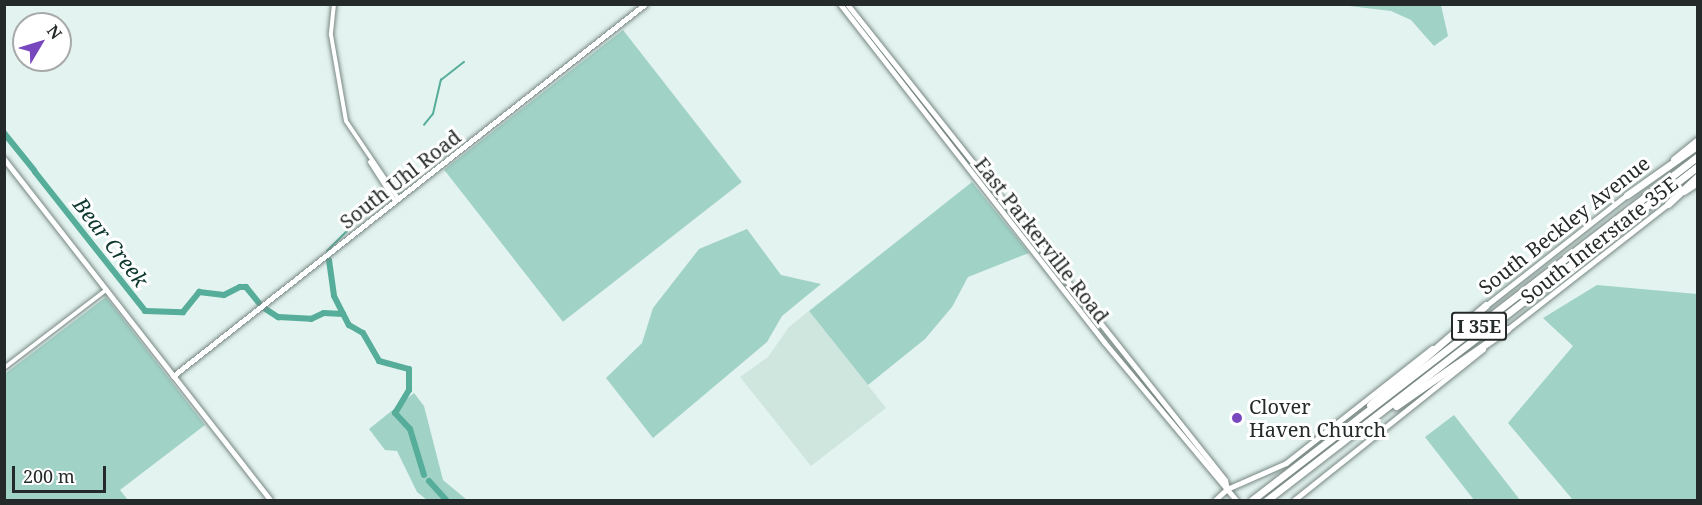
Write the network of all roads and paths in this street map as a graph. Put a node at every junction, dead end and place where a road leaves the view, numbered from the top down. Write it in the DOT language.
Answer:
graph roads {
  1 [pos="334,4"];
  2 [pos="645,4"];
  3 [pos="840,4"];
  4 [pos="847,4"];
  5 [pos="882,55"];
  6 [pos="1698,139"];
  7 [pos="1698,145"];
  8 [pos="1698,156"];
  9 [pos="4,159"];
  10 [pos="1698,166"];
  11 [pos="1698,176"];
  12 [pos="1698,183"];
  13 [pos="1627,195"];
  14 [pos="397,200"];
  15 [pos="1668,204"];
  16 [pos="1004,211"];
  17 [pos="106,290"];
  18 [pos="1486,305"];
  19 [pos="1507,329"];
  20 [pos="1113,354"];
  21 [pos="4,368"];
  22 [pos="1135,368"];
  23 [pos="173,376"];
  24 [pos="1159,397"];
  25 [pos="1153,402"];
  26 [pos="1364,427"];
  27 [pos="1317,452"];
  28 [pos="1215,466"];
  29 [pos="1209,472"];
  30 [pos="1227,489"];
  31 [pos="270,501"];
  32 [pos="1215,501"];
  33 [pos="1236,501"];
  34 [pos="1252,501"];
  35 [pos="1267,501"];
  36 [pos="1294,501"];
  1 -- 14 [label="street"];
  2 -- 14 [label="main road, South Uhl Road"];
  3 -- 5 [label="main road, East Parkerville Road"];
  4 -- 5 [label="main road, East Parkerville Road"];
  5 -- 16 [label="main road, East Parkerville Road"];
  6 -- 13 [label="main road, South Beckley Avenue"];
  7 -- 13 [label="highway"];
  8 -- 27 [label="highway, I 35E"];
  9 -- 17 [label="main road"];
  10 -- 26 [label="highway, I 35E"];
  11 -- 15 [label="highway"];
  12 -- 15 [label="main road, South Interstate 35E"];
  13 -- 18 [label="main road, South Beckley Avenue"];
  14 -- 23 [label="main road, South Uhl Road"];
  15 -- 19 [label="main road, South Interstate 35E"];
  16 -- 20 [label="main road, East Parkerville Road"];
  16 -- 22 [label="main road, East Parkerville Road"];
  17 -- 21 [label="street"];
  17 -- 23 [label="main road"];
  18 -- 27 [label="highway"];
  18 -- 30 [label="main road, South Beckley Avenue"];
  19 -- 26 [label="highway"];
  19 -- 36 [label="main road, South Interstate 35E"];
  20 -- 22 [label="main road"];
  20 -- 25 [label="main road, East Parkerville Road"];
  22 -- 24 [label="main road, East Parkerville Road"];
  23 -- 31 [label="main road"];
  24 -- 25 [label="main road"];
  24 -- 28 [label="main road, East Parkerville Road"];
  25 -- 29 [label="main road, East Parkerville Road"];
  26 -- 35 [label="highway, I 35E"];
  27 -- 34 [label="highway, I 35E"];
  28 -- 29 [label="main road"];
  28 -- 30 [label="main road, East Parkerville Road"];
  29 -- 30 [label="main road, East Parkerville Road"];
  30 -- 32 [label="main road, South Beckley Avenue"];
  30 -- 33 [label="main road, East Parkerville Road"];
}
